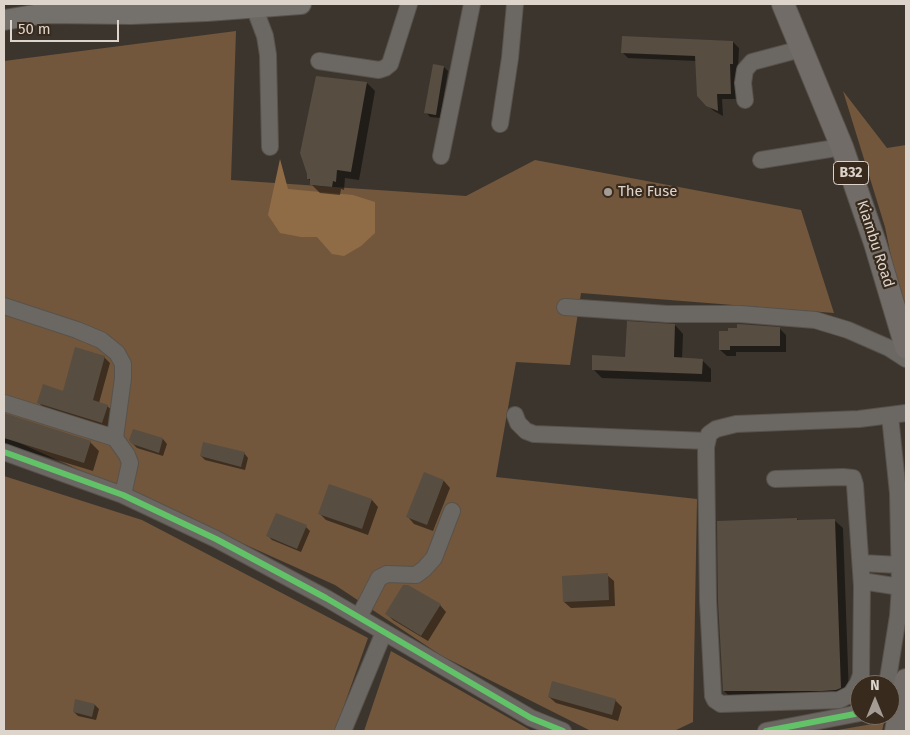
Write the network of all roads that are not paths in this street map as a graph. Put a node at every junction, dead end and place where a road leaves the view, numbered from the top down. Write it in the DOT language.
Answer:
graph roads {
  1 [pos="18,4"];
  2 [pos="104,4"];
  3 [pos="301,4"];
  4 [pos="409,4"];
  5 [pos="472,4"];
  6 [pos="515,4"];
  7 [pos="783,4"];
  8 [pos="4,7"];
  9 [pos="254,7"];
  10 [pos="45,13"];
  11 [pos="4,20"];
  12 [pos="801,49"];
  13 [pos="319,61"];
  14 [pos="745,100"];
  15 [pos="500,124"];
  16 [pos="270,147"];
  17 [pos="842,147"];
  18 [pos="441,156"];
  19 [pos="762,160"];
  20 [pos="4,306"];
  21 [pos="565,307"];
  22 [pos="906,347"];
  23 [pos="906,359"];
  24 [pos="4,403"];
  25 [pos="898,414"];
  26 [pos="515,415"];
  27 [pos="115,438"];
  28 [pos="708,441"];
  29 [pos="4,452"];
  30 [pos="775,479"];
  31 [pos="123,495"];
  32 [pos="452,511"];
  33 [pos="861,563"];
  34 [pos="900,565"];
  35 [pos="862,581"];
  36 [pos="900,586"];
  37 [pos="359,617"];
  38 [pos="384,632"];
  39 [pos="889,675"];
  40 [pos="906,680"];
  41 [pos="900,696"];
  42 [pos="850,715"];
  43 [pos="343,731"];
  44 [pos="564,731"];
  45 [pos="766,731"];
  1 -- 8 [label="main road"];
  2 -- 10 [label="main road"];
  3 -- 9 [label="main road"];
  4 -- 13 [label="street"];
  5 -- 18 [label="street"];
  6 -- 15 [label="street"];
  7 -- 12 [label="highway, Kiambu Road / B32"];
  9 -- 10 [label="main road"];
  9 -- 16 [label="street"];
  10 -- 11 [label="main road"];
  12 -- 14 [label="street"];
  12 -- 17 [label="highway, Kiambu Road / B32"];
  17 -- 19 [label="street"];
  17 -- 22 [label="highway, Kiambu Road / B32"];
  20 -- 27 [label="street"];
  21 -- 23 [label="street"];
  24 -- 27 [label="street"];
  25 -- 28 [label="street"];
  25 -- 34 [label="street"];
  26 -- 28 [label="street"];
  27 -- 31 [label="street"];
  28 -- 35 [label="street"];
  29 -- 31 [label="street"];
  30 -- 33 [label="street"];
  31 -- 37 [label="street"];
  32 -- 37 [label="street"];
  33 -- 34 [label="street"];
  33 -- 35 [label="street"];
  34 -- 36 [label="street"];
  35 -- 36 [label="street"];
  36 -- 39 [label="street"];
  37 -- 38 [label="street"];
  38 -- 43 [label="street"];
  38 -- 44 [label="street"];
  40 -- 41 [label="highway"];
  42 -- 45 [label="street"];
}
